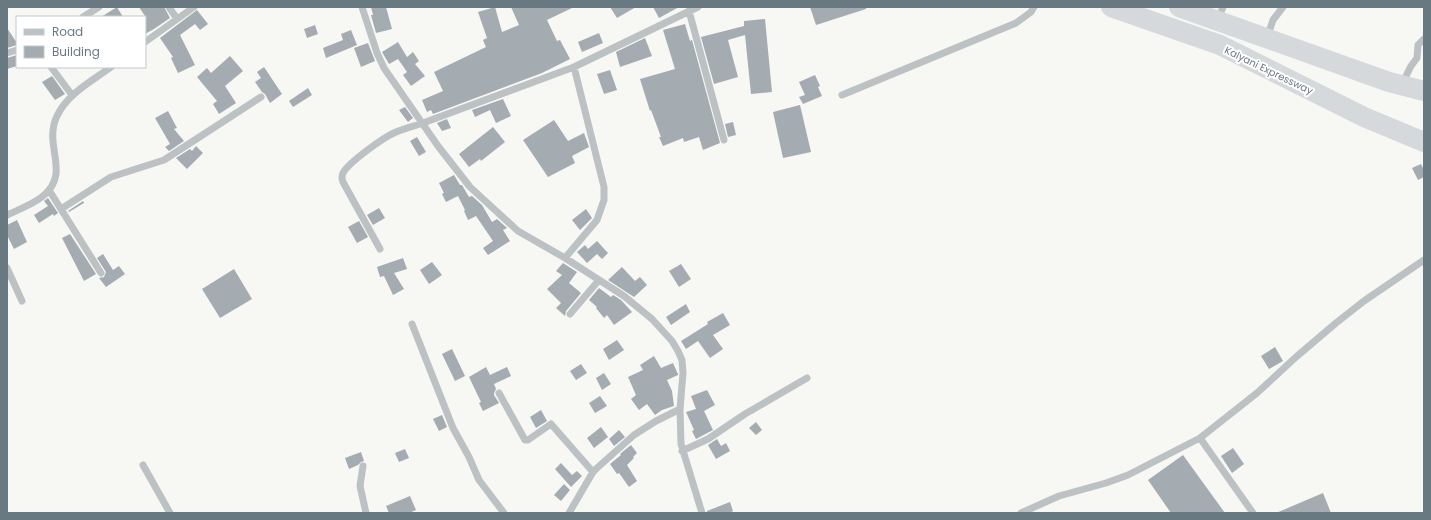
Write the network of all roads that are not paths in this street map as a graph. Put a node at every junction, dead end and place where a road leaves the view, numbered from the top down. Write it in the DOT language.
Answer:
graph roads {
  1 [pos="99,7"];
  2 [pos="169,7"];
  3 [pos="194,7"];
  4 [pos="362,7"];
  5 [pos="698,7"];
  6 [pos="1034,7"];
  7 [pos="1111,7"];
  8 [pos="1179,7"];
  9 [pos="1283,7"];
  10 [pos="689,11"];
  11 [pos="1221,14"];
  12 [pos="85,16"];
  13 [pos="177,19"];
  14 [pos="1267,38"];
  15 [pos="1424,39"];
  16 [pos="146,41"];
  17 [pos="574,67"];
  18 [pos="52,68"];
  19 [pos="110,68"];
  20 [pos="1402,85"];
  21 [pos="1424,91"];
  22 [pos="72,95"];
  23 [pos="842,95"];
  24 [pos="261,97"];
  25 [pos="423,123"];
  26 [pos="724,140"];
  27 [pos="1424,142"];
  28 [pos="49,190"];
  29 [pos="61,209"];
  30 [pos="7,216"];
  31 [pos="380,249"];
  32 [pos="565,258"];
  33 [pos="1424,260"];
  34 [pos="7,268"];
  35 [pos="102,273"];
  36 [pos="599,280"];
  37 [pos="22,301"];
  38 [pos="570,314"];
  39 [pos="412,324"];
  40 [pos="807,378"];
  41 [pos="499,393"];
  42 [pos="680,409"];
  43 [pos="1200,438"];
  44 [pos="682,451"];
  45 [pos="143,465"];
  46 [pos="363,466"];
  47 [pos="593,472"];
  48 [pos="170,513"];
  49 [pos="366,513"];
  50 [pos="504,513"];
  51 [pos="569,513"];
  52 [pos="702,513"];
  53 [pos="1021,513"];
  54 [pos="1252,513"];
  1 -- 12 [label="street"];
  2 -- 13 [label="street"];
  3 -- 13 [label="street"];
  4 -- 25 [label="street"];
  5 -- 10 [label="street"];
  6 -- 23 [label="street"];
  7 -- 27 [label="highway, Kalyani Expressway"];
  8 -- 11 [label="highway"];
  9 -- 14 [label="street"];
  10 -- 17 [label="street"];
  10 -- 26 [label="street"];
  11 -- 14 [label="highway"];
  13 -- 16 [label="street"];
  14 -- 20 [label="highway"];
  15 -- 20 [label="street"];
  17 -- 25 [label="street"];
  17 -- 32 [label="street"];
  18 -- 22 [label="street"];
  19 -- 22 [label="street"];
  20 -- 21 [label="highway"];
  22 -- 28 [label="street"];
  24 -- 29 [label="street"];
  25 -- 31 [label="street"];
  25 -- 32 [label="street"];
  28 -- 29 [label="street"];
  28 -- 30 [label="street"];
  29 -- 35 [label="street"];
  32 -- 36 [label="street"];
  33 -- 43 [label="street"];
  34 -- 37 [label="street"];
  36 -- 38 [label="street"];
  36 -- 42 [label="street"];
  39 -- 50 [label="street"];
  40 -- 44 [label="street"];
  41 -- 47 [label="street"];
  42 -- 44 [label="street"];
  42 -- 47 [label="street"];
  43 -- 53 [label="street"];
  43 -- 54 [label="street"];
  44 -- 52 [label="street"];
  45 -- 48 [label="street"];
  46 -- 49 [label="street"];
  47 -- 51 [label="street"];
}
